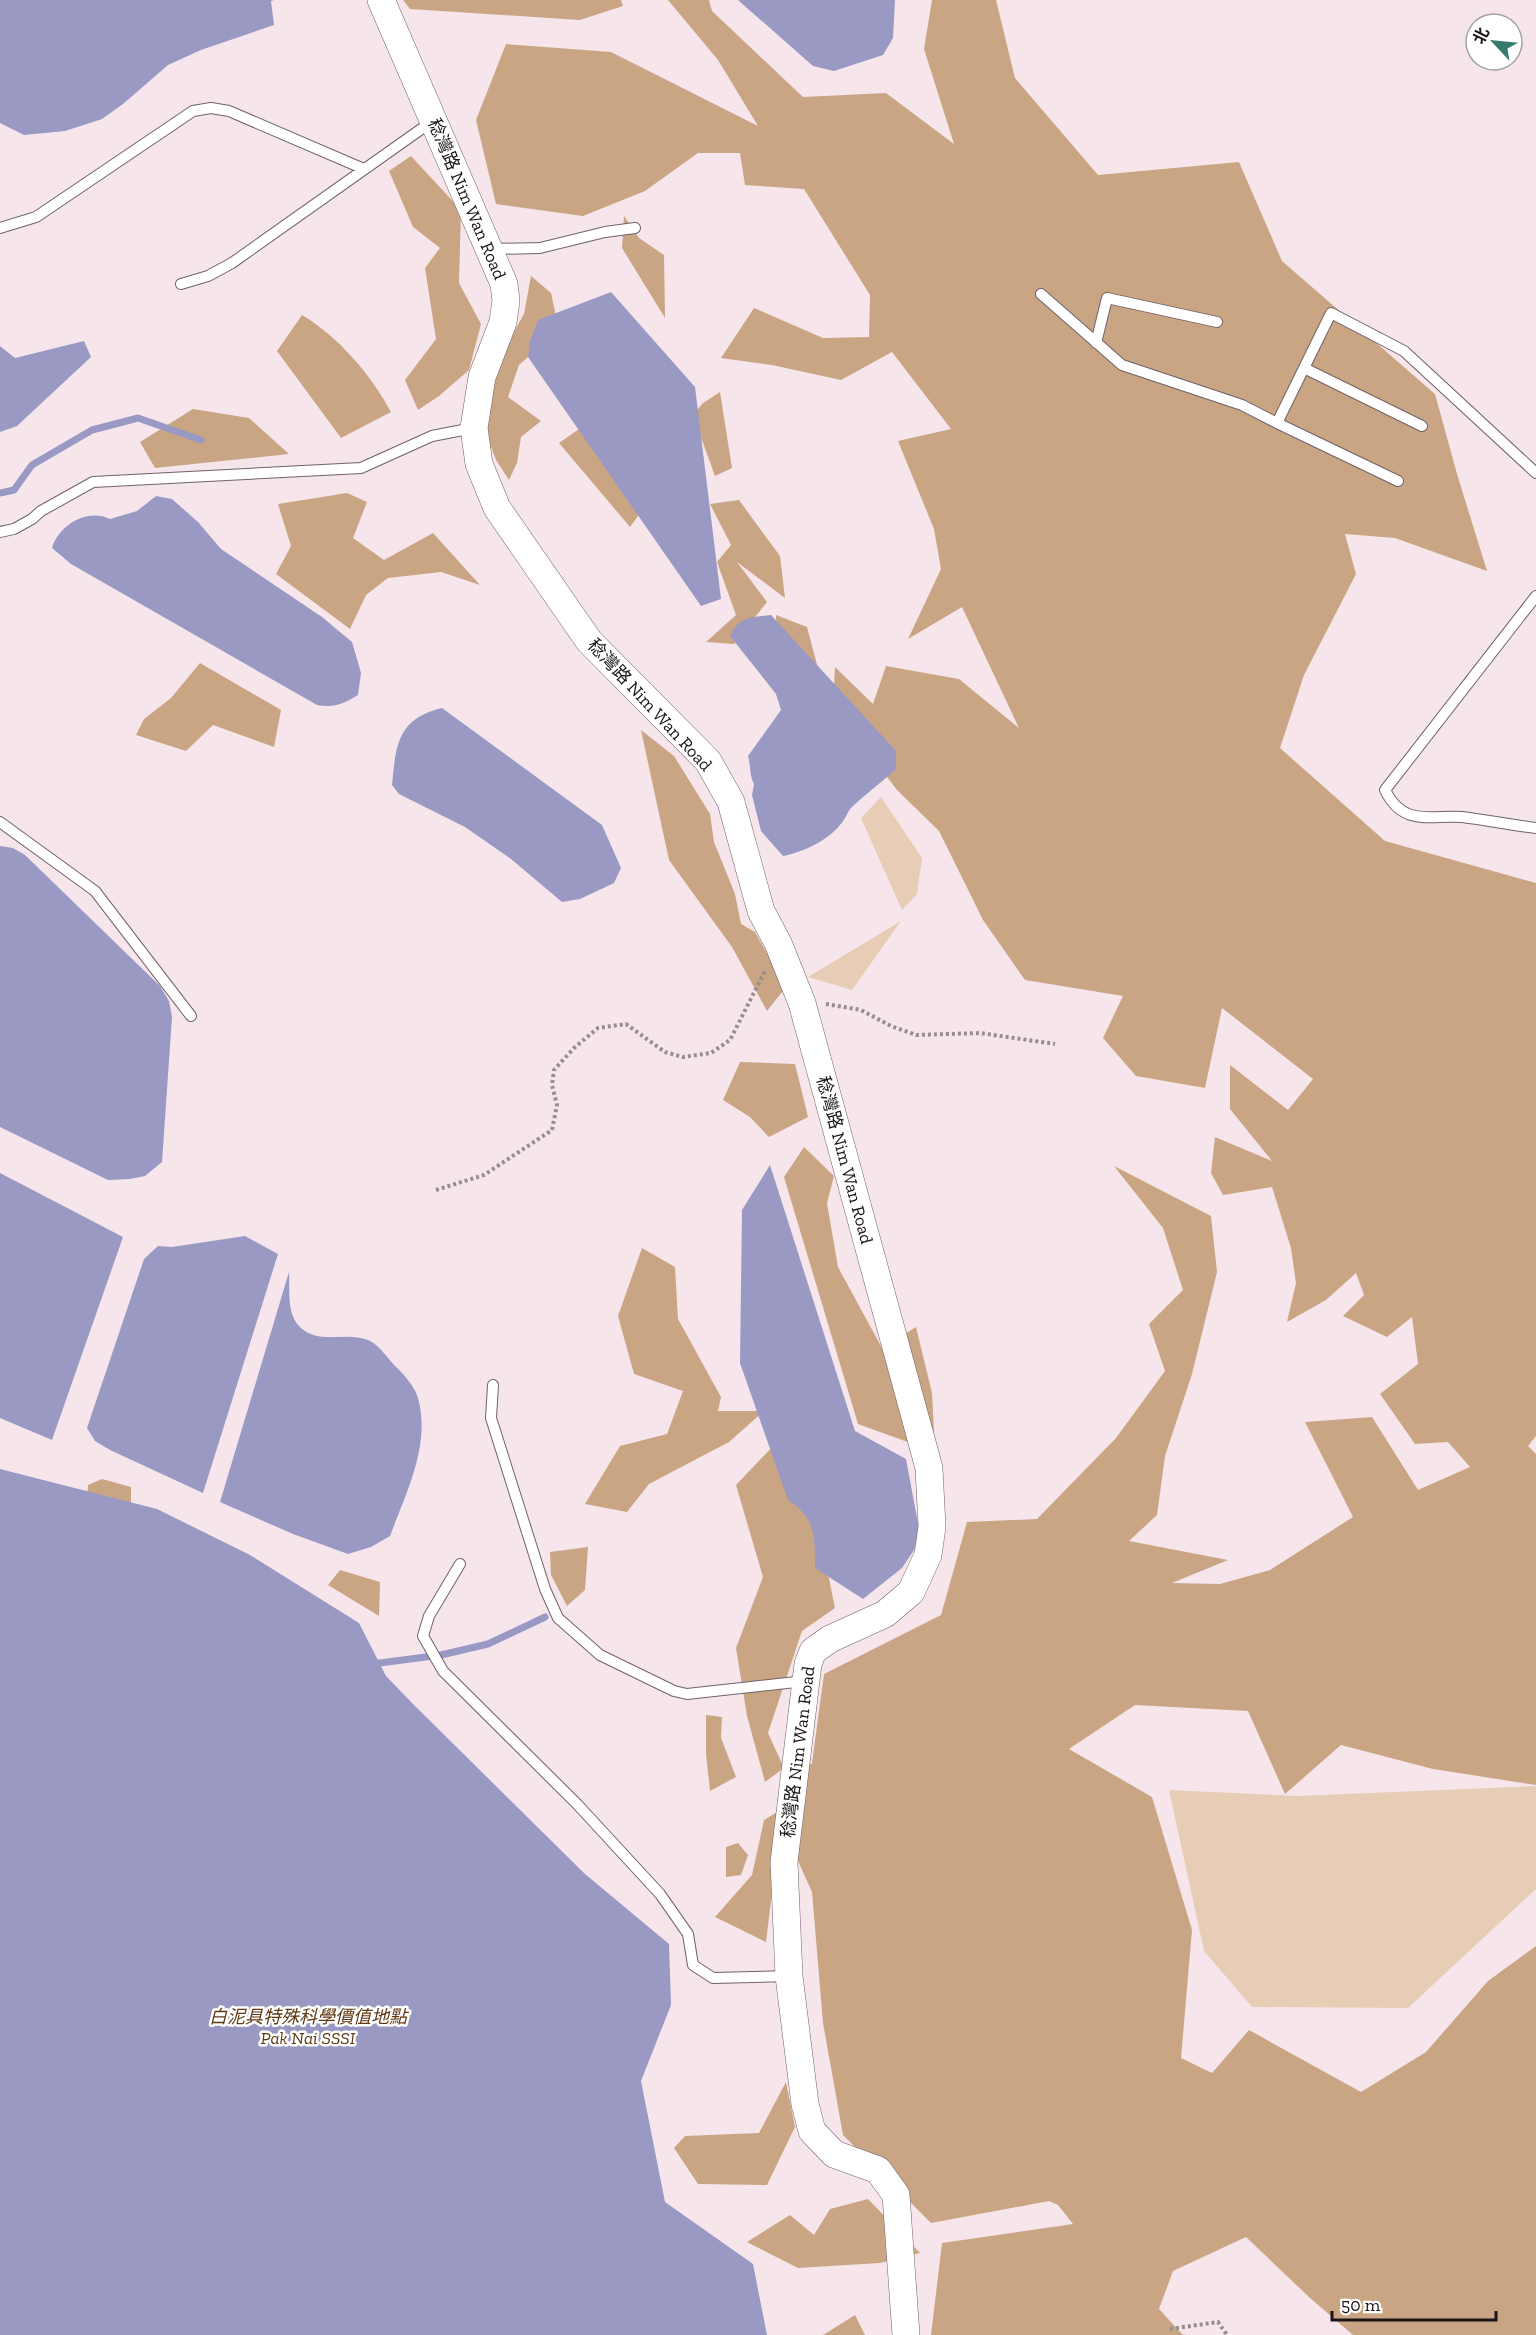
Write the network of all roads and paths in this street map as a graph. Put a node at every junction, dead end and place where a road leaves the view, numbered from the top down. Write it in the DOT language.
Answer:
graph roads {
  1 [pos="381,0"];
  2 [pos="434,120"];
  3 [pos="364,170"];
  4 [pos="0,228"];
  5 [pos="635,228"];
  6 [pos="491,249"];
  7 [pos="181,284"];
  8 [pos="1041,294"];
  9 [pos="1217,322"];
  10 [pos="1096,343"];
  11 [pos="1304,368"];
  12 [pos="1277,423"];
  13 [pos="1422,426"];
  14 [pos="474,428"];
  15 [pos="1536,473"];
  16 [pos="1398,481"];
  17 [pos="0,532"];
  18 [pos="1536,596"];
  19 [pos="0,822"];
  20 [pos="1536,828"];
  21 [pos="778,943"];
  22 [pos="802,1003"];
  23 [pos="191,1016"];
  24 [pos="1055,1044"];
  25 [pos="436,1190"];
  26 [pos="494,1385"];
  27 [pos="460,1564"];
  28 [pos="806,1681"];
  29 [pos="789,1976"];
  30 [pos="1170,2329"];
  31 [pos="906,2335"];
  32 [pos="1227,2335"];
  1 -- 2 [label="street, 稔灣路 Nim Wan Road"];
  2 -- 3 [label="lane"];
  2 -- 6 [label="street, 稔灣路 Nim Wan Road"];
  3 -- 4 [label="lane"];
  3 -- 7 [label="lane"];
  5 -- 6 [label="lane"];
  6 -- 14 [label="street, 稔灣路 Nim Wan Road"];
  8 -- 10 [label="lane"];
  9 -- 10 [label="lane"];
  10 -- 12 [label="lane"];
  11 -- 12 [label="lane"];
  11 -- 13 [label="lane"];
  11 -- 15 [label="lane"];
  12 -- 16 [label="lane"];
  14 -- 17 [label="lane"];
  14 -- 21 [label="street, 稔灣路 Nim Wan Road"];
  18 -- 20 [label="lane"];
  19 -- 23 [label="lane"];
  21 -- 22 [label="street, 稔灣路 Nim Wan Road"];
  21 -- 25 [label="path"];
  22 -- 24 [label="path"];
  22 -- 28 [label="street, 稔灣路 Nim Wan Road"];
  26 -- 28 [label="lane"];
  27 -- 29 [label="lane"];
  28 -- 29 [label="street, 稔灣路 Nim Wan Road"];
  29 -- 31 [label="street, 稔灣路 Nim Wan Road"];
  30 -- 32 [label="path"];
}
